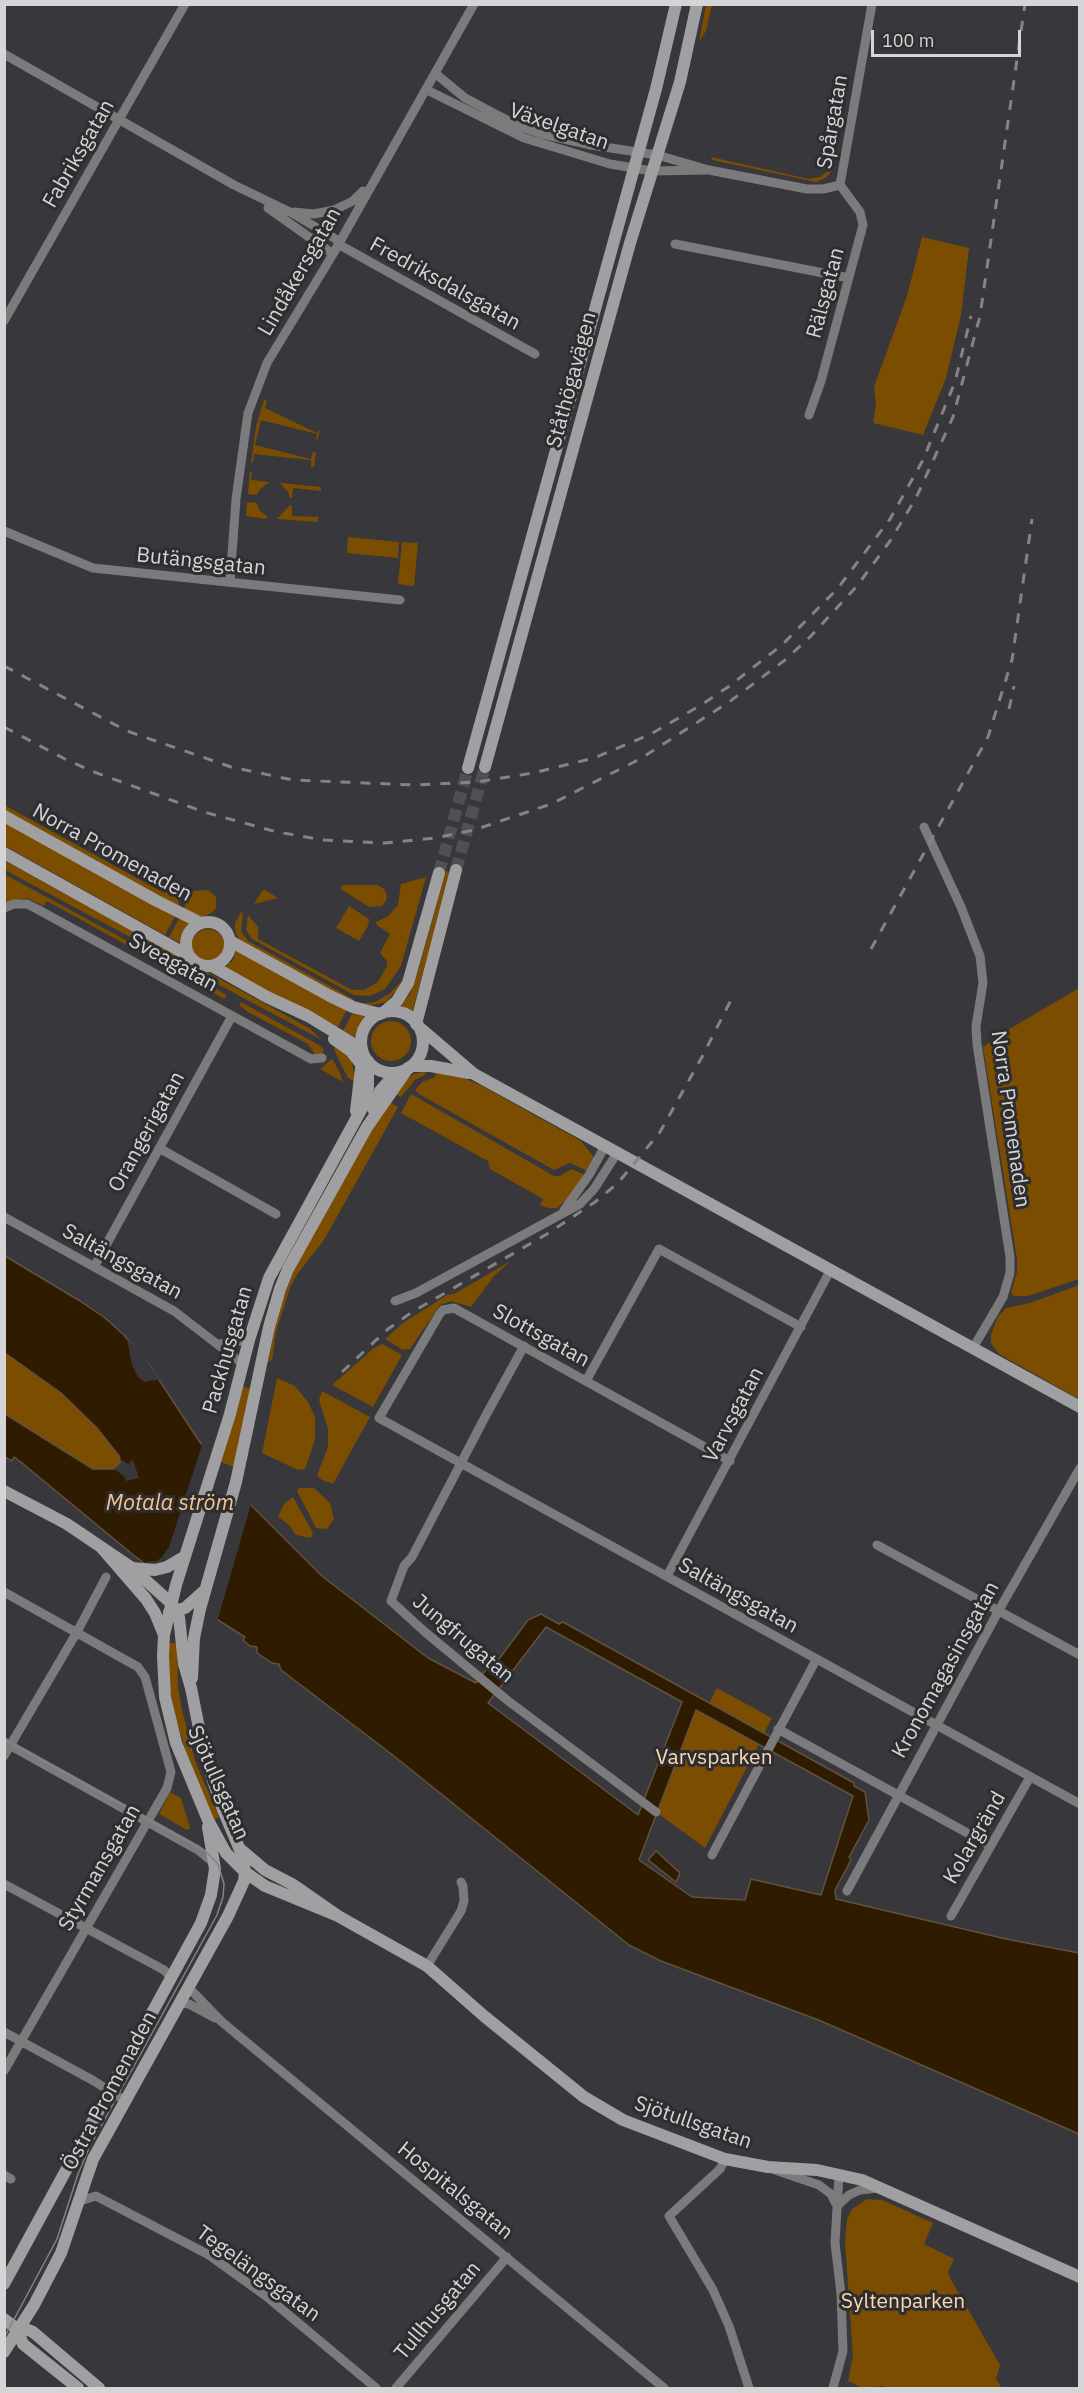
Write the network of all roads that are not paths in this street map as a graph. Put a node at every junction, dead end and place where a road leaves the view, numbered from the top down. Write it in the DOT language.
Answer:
graph roads {
  1 [pos="185,4"];
  2 [pos="474,4"];
  3 [pos="676,4"];
  4 [pos="697,4"];
  5 [pos="872,4"];
  6 [pos="4,54"];
  7 [pos="436,74"];
  8 [pos="427,90"];
  9 [pos="119,120"];
  10 [pos="637,152"];
  11 [pos="657,154"];
  12 [pos="632,168"];
  13 [pos="708,170"];
  14 [pos="652,171"];
  15 [pos="376,175"];
  16 [pos="234,185"];
  17 [pos="840,185"];
  18 [pos="283,209"];
  19 [pos="339,243"];
  20 [pos="675,244"];
  21 [pos="333,254"];
  22 [pos="849,278"];
  23 [pos="4,321"];
  24 [pos="535,354"];
  25 [pos="809,415"];
  26 [pos="4,531"];
  27 [pos="230,582"];
  28 [pos="400,600"];
  29 [pos="485,767"];
  30 [pos="468,768"];
  31 [pos="4,816"];
  32 [pos="924,827"];
  33 [pos="4,854"];
  34 [pos="456,870"];
  35 [pos="439,873"];
  36 [pos="4,908"];
  37 [pos="201,923"];
  38 [pos="230,941"];
  39 [pos="189,956"];
  40 [pos="212,966"];
  41 [pos="381,1013"];
  42 [pos="232,1016"];
  43 [pos="419,1030"];
  44 [pos="364,1057"];
  45 [pos="322,1058"];
  46 [pos="405,1069"];
  47 [pos="474,1074"];
  48 [pos="605,1146"];
  49 [pos="159,1148"];
  50 [pos="617,1153"];
  51 [pos="563,1212"];
  52 [pos="276,1214"];
  53 [pos="4,1217"];
  54 [pos="94,1267"];
  55 [pos="831,1269"];
  56 [pos="395,1301"];
  57 [pos="801,1327"];
  58 [pos="249,1340"];
  59 [pos="219,1344"];
  60 [pos="524,1346"];
  61 [pos="974,1348"];
  62 [pos="243,1364"];
  63 [pos="586,1381"];
  64 [pos="1080,1407"];
  65 [pos="379,1418"];
  66 [pos="730,1461"];
  67 [pos="461,1464"];
  68 [pos="1080,1468"];
  69 [pos="4,1491"];
  70 [pos="877,1545"];
  71 [pos="101,1547"];
  72 [pos="184,1557"];
  73 [pos="132,1568"];
  74 [pos="667,1576"];
  75 [pos="106,1577"];
  76 [pos="205,1590"];
  77 [pos="4,1592"];
  78 [pos="146,1599"];
  79 [pos="196,1606"];
  80 [pos="172,1609"];
  81 [pos="999,1610"];
  82 [pos="77,1632"];
  83 [pos="164,1635"];
  84 [pos="1080,1654"];
  85 [pos="816,1660"];
  86 [pos="191,1688"];
  87 [pos="937,1725"];
  88 [pos="776,1733"];
  89 [pos="8,1744"];
  90 [pos="4,1756"];
  91 [pos="1030,1777"];
  92 [pos="899,1796"];
  93 [pos="1080,1804"];
  94 [pos="656,1812"];
  95 [pos="208,1820"];
  96 [pos="147,1821"];
  97 [pos="991,1846"];
  98 [pos="239,1848"];
  99 [pos="712,1855"];
  100 [pos="214,1863"];
  101 [pos="245,1872"];
  102 [pos="461,1882"];
  103 [pos="4,1884"];
  104 [pos="847,1891"];
  105 [pos="338,1916"];
  106 [pos="951,1916"];
  107 [pos="86,1927"];
  108 [pos="427,1966"];
  109 [pos="172,1978"];
  110 [pos="188,1987"];
  111 [pos="179,2003"];
  112 [pos="222,2022"];
  113 [pos="4,2032"];
  114 [pos="21,2041"];
  115 [pos="4,2071"];
  116 [pos="120,2093"];
  117 [pos="725,2159"];
  118 [pos="768,2167"];
  119 [pos="839,2174"];
  120 [pos="882,2187"];
  121 [pos="77,2202"];
  122 [pos="837,2206"];
  123 [pos="507,2257"];
  124 [pos="1080,2277"];
  125 [pos="4,2284"];
  126 [pos="4,2319"];
  127 [pos="17,2330"];
  128 [pos="4,2352"];
  129 [pos="78,2388"];
  130 [pos="99,2388"];
  131 [pos="376,2388"];
  132 [pos="396,2388"];
  133 [pos="664,2388"];
  134 [pos="748,2388"];
  135 [pos="833,2388"];
  1 -- 9 [label="street, Fabriksgatan"];
  2 -- 7 [label="street, Lindåkersgatan"];
  3 -- 10 [label="main road, Ståthögavägen"];
  4 -- 11 [label="main road, Ståthögavägen"];
  5 -- 17 [label="street, Spårgatan"];
  6 -- 9 [label="street, Fredriksdalsgatan"];
  7 -- 8 [label="street, Lindåkersgatan"];
  7 -- 10 [label="street, Växelgatan"];
  8 -- 12 [label="street, Växelgatan"];
  8 -- 15 [label="street, Lindåkersgatan"];
  9 -- 16 [label="street, Fredriksdalsgatan"];
  9 -- 23 [label="street, Fabriksgatan"];
  10 -- 11 [label="street, Spårgatan"];
  10 -- 12 [label="main road, Ståthögavägen"];
  11 -- 13 [label="street, Spårgatan"];
  11 -- 14 [label="main road, Ståthögavägen"];
  12 -- 14 [label="street, Växelgatan"];
  12 -- 30 [label="main road, Ståthögavägen"];
  13 -- 14 [label="street, Spårgatan"];
  13 -- 17 [label="street, Spårgatan"];
  14 -- 29 [label="main road, Ståthögavägen"];
  15 -- 18 [label="street, Fredriksdalsgatan"];
  15 -- 19 [label="street, Lindåkersgatan"];
  16 -- 18 [label="street, Fredriksdalsgatan"];
  16 -- 21 [label="street, Fredriksdalsgatan"];
  17 -- 22 [label="street, Rälsgatan"];
  18 -- 19 [label="street, Fredriksdalsgatan"];
  19 -- 21 [label="street, Lindåkersgatan"];
  19 -- 24 [label="street, Fredriksdalsgatan"];
  20 -- 22 [label="street"];
  21 -- 27 [label="street, Lindåkersgatan"];
  22 -- 25 [label="street, Rälsgatan"];
  26 -- 27 [label="street, Butängsgatan"];
  27 -- 28 [label="street, Butängsgatan"];
  31 -- 37 [label="main road, Norra Promenaden"];
  32 -- 61 [label="street, Norra Promenaden"];
  33 -- 39 [label="main road"];
  34 -- 43 [label="main road"];
  35 -- 41 [label="main road"];
  36 -- 42 [label="street, Sveagatan"];
  37 -- 38 [label="main road"];
  37 -- 39 [label="main road"];
  38 -- 40 [label="main road"];
  38 -- 41 [label="main road"];
  39 -- 40 [label="main road"];
  40 -- 44 [label="main road"];
  41 -- 43 [label="main road"];
  41 -- 44 [label="main road"];
  42 -- 45 [label="street, Sveagatan"];
  42 -- 49 [label="street, Orangerigatan"];
  43 -- 46 [label="main road"];
  43 -- 47 [label="main road"];
  44 -- 46 [label="main road"];
  44 -- 58 [label="main road, Packhusgatan"];
  46 -- 47 [label="main road"];
  46 -- 76 [label="main road, Packhusgatan"];
  47 -- 48 [label="main road"];
  48 -- 50 [label="main road"];
  48 -- 51 [label="street"];
  49 -- 52 [label="street"];
  49 -- 54 [label="street, Orangerigatan"];
  50 -- 51 [label="street"];
  50 -- 55 [label="main road"];
  51 -- 56 [label="street"];
  53 -- 54 [label="street, Saltängsgatan"];
  54 -- 59 [label="street, Saltängsgatan"];
  55 -- 57 [label="street, Varvsgatan"];
  55 -- 61 [label="main road"];
  57 -- 63 [label="street"];
  57 -- 66 [label="street, Varvsgatan"];
  58 -- 59 [label="street"];
  58 -- 62 [label="main road, Packhusgatan"];
  59 -- 62 [label="street, Saltängsgatan"];
  60 -- 63 [label="street, Slottsgatan"];
  60 -- 65 [label="street, Slottsgatan"];
  60 -- 67 [label="street, Jungfrugatan"];
  61 -- 64 [label="main road"];
  62 -- 72 [label="main road, Packhusgatan"];
  63 -- 66 [label="street, Slottsgatan"];
  65 -- 67 [label="street, Saltängsgatan"];
  66 -- 74 [label="street, Varvsgatan"];
  67 -- 74 [label="street, Saltängsgatan"];
  67 -- 94 [label="street, Jungfrugatan"];
  68 -- 81 [label="street, Kronomagasinsgatan"];
  69 -- 71 [label="main road"];
  70 -- 81 [label="street"];
  71 -- 73 [label="main road"];
  71 -- 78 [label="main road"];
  72 -- 73 [label="main road"];
  72 -- 80 [label="main road, Packhusgatan"];
  73 -- 80 [label="main road"];
  74 -- 85 [label="street, Saltängsgatan"];
  75 -- 82 [label="street"];
  76 -- 79 [label="main road, Sjötullsgatan"];
  77 -- 82 [label="street"];
  78 -- 80 [label="main road"];
  78 -- 83 [label="main road"];
  79 -- 80 [label="main road"];
  79 -- 86 [label="main road, Sjötullsgatan"];
  80 -- 83 [label="main road, Sjötullsgatan"];
  80 -- 86 [label="main road, Sjötullsgatan"];
  81 -- 84 [label="street"];
  81 -- 87 [label="street, Kronomagasinsgatan"];
  82 -- 89 [label="street"];
  82 -- 96 [label="street, Styrmansgatan"];
  83 -- 95 [label="main road, Sjötullsgatan"];
  85 -- 87 [label="street, Saltängsgatan"];
  85 -- 88 [label="street"];
  86 -- 98 [label="main road, Sjötullsgatan"];
  87 -- 91 [label="street, Saltängsgatan"];
  87 -- 92 [label="street, Kronomagasinsgatan"];
  88 -- 92 [label="street"];
  88 -- 99 [label="street"];
  89 -- 90 [label="street"];
  89 -- 96 [label="street"];
  91 -- 93 [label="street, Saltängsgatan"];
  91 -- 97 [label="street, Kolargränd"];
  92 -- 97 [label="street"];
  92 -- 104 [label="street, Kronomagasinsgatan"];
  95 -- 100 [label="main road, Östra Promenaden"];
  95 -- 101 [label="main road, Sjötullsgatan"];
  96 -- 100 [label="street"];
  96 -- 107 [label="street, Styrmansgatan"];
  97 -- 106 [label="street, Kolargränd"];
  98 -- 101 [label="main road"];
  98 -- 105 [label="main road, Sjötullsgatan"];
  100 -- 109 [label="main road, Östra Promenaden"];
  101 -- 105 [label="main road, Sjötullsgatan"];
  101 -- 110 [label="main road, Östra Promenaden"];
  102 -- 108 [label="street"];
  103 -- 107 [label="street"];
  105 -- 108 [label="main road, Sjötullsgatan"];
  107 -- 109 [label="street"];
  107 -- 114 [label="street, Styrmansgatan"];
  108 -- 117 [label="main road, Sjötullsgatan"];
  109 -- 116 [label="main road, Östra Promenaden"];
  110 -- 111 [label="main road, Östra Promenaden"];
  110 -- 112 [label="street, Hospitalsgatan"];
  111 -- 112 [label="street, Hospitalsgatan"];
  111 -- 116 [label="main road, Östra Promenaden"];
  112 -- 123 [label="street, Hospitalsgatan"];
  113 -- 114 [label="street"];
  114 -- 115 [label="street, Styrmansgatan"];
  114 -- 116 [label="street"];
  116 -- 121 [label="main road, Östra Promenaden"];
  116 -- 125 [label="main road, Östra Promenaden"];
  117 -- 118 [label="main road, Sjötullsgatan"];
  117 -- 134 [label="street"];
  118 -- 119 [label="main road, Sjötullsgatan"];
  118 -- 122 [label="street"];
  119 -- 120 [label="main road, Sjötullsgatan"];
  119 -- 122 [label="street"];
  120 -- 122 [label="street"];
  120 -- 124 [label="main road, Sjötullsgatan"];
  121 -- 127 [label="main road, Östra Promenaden"];
  121 -- 131 [label="street, Tegelängsgatan"];
  122 -- 135 [label="street"];
  123 -- 132 [label="street, Tullhusgatan"];
  123 -- 133 [label="street, Hospitalsgatan"];
  126 -- 127 [label="main road"];
  127 -- 128 [label="main road, Östra Promenaden"];
  127 -- 129 [label="main road"];
  127 -- 130 [label="main road"];
}
